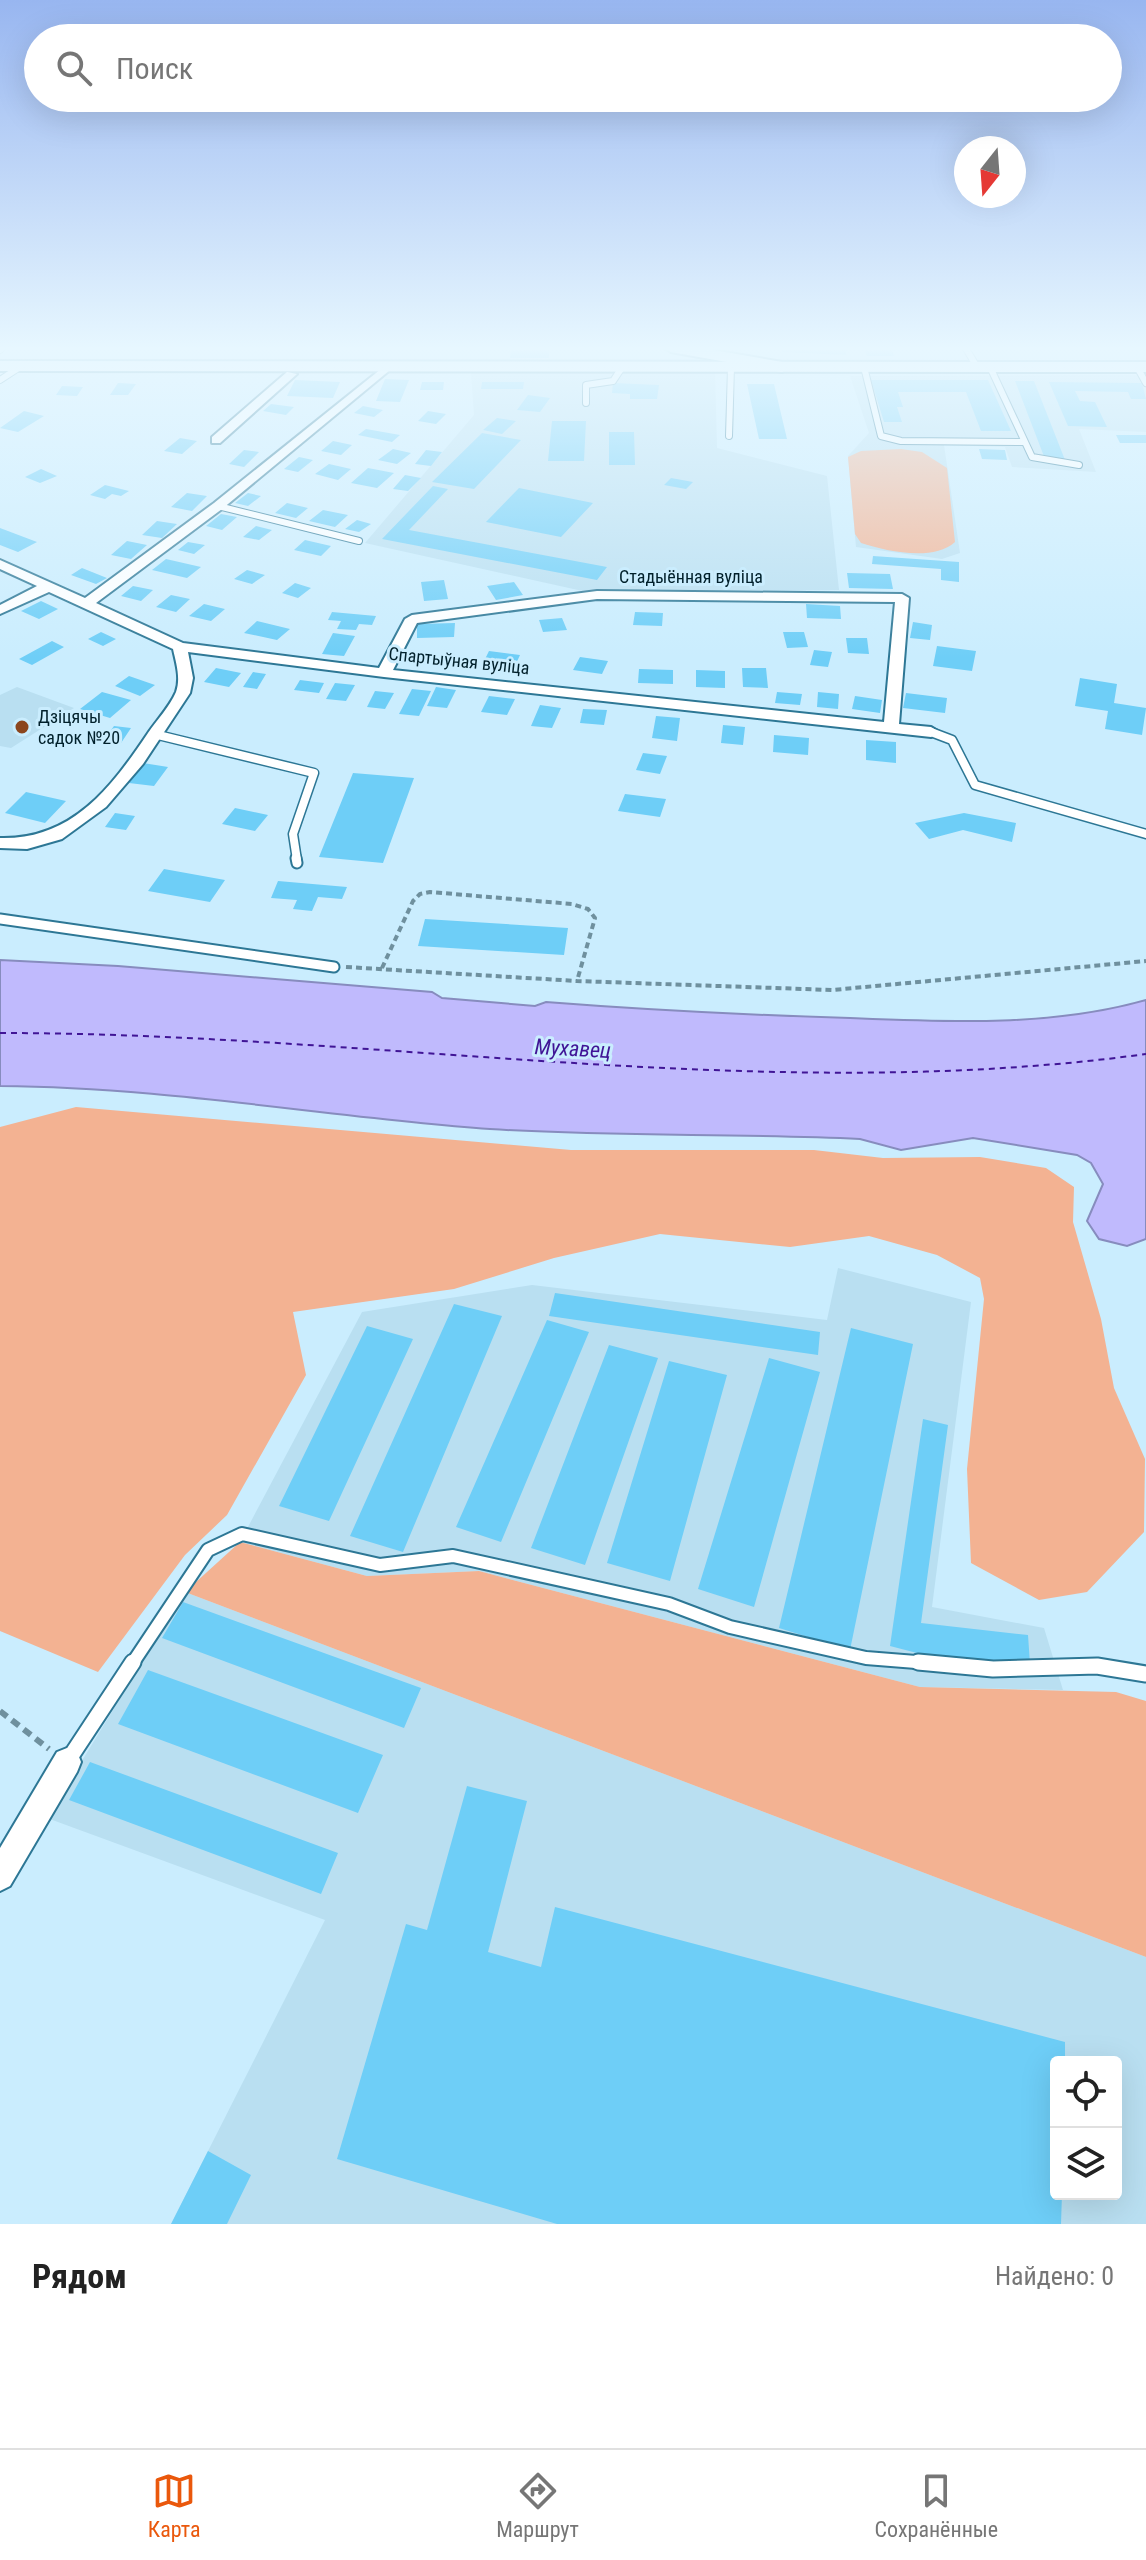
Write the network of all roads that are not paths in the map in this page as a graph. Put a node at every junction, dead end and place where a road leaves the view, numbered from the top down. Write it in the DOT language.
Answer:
graph roads {
  1 [pos="285,451"];
  2 [pos="1028,451"];
  3 [pos="1079,465"];
  4 [pos="218,506"];
  5 [pos="359,541"];
  6 [pos="0,564"];
  7 [pos="47,587"];
  8 [pos="85,605"];
  9 [pos="0,610"];
  10 [pos="180,647"];
  11 [pos="384,673"];
  12 [pos="891,727"];
  13 [pos="931,732"];
  14 [pos="154,734"];
  15 [pos="1146,834"];
  16 [pos="0,843"];
  17 [pos="297,863"];
  18 [pos="0,919"];
  19 [pos="334,967"];
  20 [pos="1146,1674"];
  21 [pos="67,1762"];
  22 [pos="0,1876"];
  1 -- 4 [label="street"];
  2 -- 3 [label="lane"];
  4 -- 5 [label="lane"];
  4 -- 8 [label="street"];
  6 -- 7 [label="street, Спартыўная вуліца"];
  7 -- 8 [label="street, Спартыўная вуліца"];
  7 -- 9 [label="street"];
  8 -- 10 [label="street, Спартыўная вуліца"];
  10 -- 11 [label="street, Спартыўная вуліца"];
  10 -- 14 [label="street"];
  11 -- 12 [label="street, Спартыўная вуліца"];
  11 -- 12 [label="street, Стадыённая вуліца"];
  12 -- 13 [label="street, Спартыўная вуліца"];
  13 -- 15 [label="lane"];
  14 -- 16 [label="street"];
  14 -- 17 [label="lane"];
  18 -- 19 [label="lane"];
  20 -- 21 [label="lane"];
  21 -- 22 [label="street"];
}
